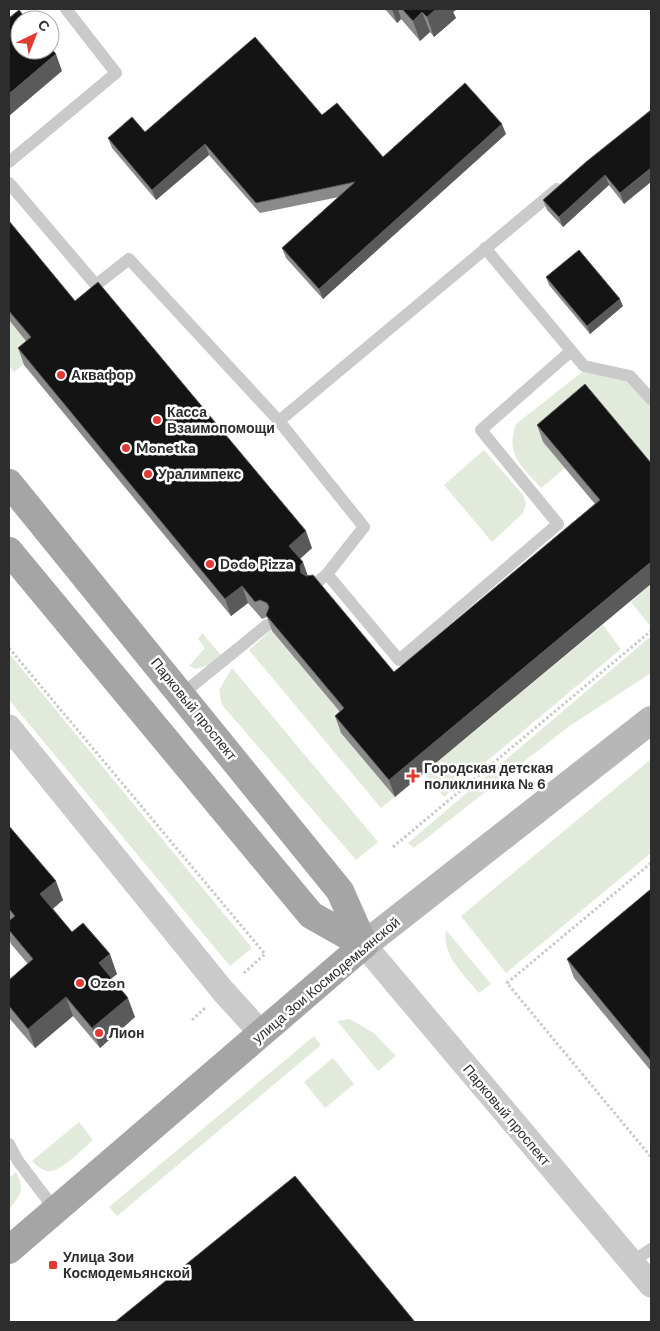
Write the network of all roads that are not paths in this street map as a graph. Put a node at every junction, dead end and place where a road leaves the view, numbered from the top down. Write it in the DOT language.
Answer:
graph roads {
  1 [pos="66,9"];
  2 [pos="9,162"];
  3 [pos="568,179"];
  4 [pos="9,183"];
  5 [pos="485,248"];
  6 [pos="571,352"];
  7 [pos="651,399"];
  8 [pos="279,421"];
  9 [pos="9,483"];
  10 [pos="9,552"];
  11 [pos="327,574"];
  12 [pos="314,585"];
  13 [pos="266,625"];
  14 [pos="182,694"];
  15 [pos="651,720"];
  16 [pos="12,739"];
  17 [pos="364,945"];
  18 [pos="262,1034"];
  19 [pos="9,1144"];
  20 [pos="56,1211"];
  21 [pos="9,1250"];
  22 [pos="642,1255"];
  23 [pos="651,1285"];
  1 -- 2 [label="lane"];
  3 -- 5 [label="lane"];
  4 -- 8 [label="lane"];
  5 -- 6 [label="lane"];
  5 -- 8 [label="lane"];
  6 -- 7 [label="lane"];
  6 -- 11 [label="lane"];
  8 -- 11 [label="lane"];
  9 -- 14 [label="main road, Парковый проспект"];
  10 -- 17 [label="main road, Парковый проспект"];
  11 -- 12 [label="lane"];
  13 -- 14 [label="lane"];
  14 -- 17 [label="main road, Парковый проспект"];
  15 -- 17 [label="main road, улица Зои Космодемьянской"];
  16 -- 18 [label="street"];
  17 -- 18 [label="main road, улица Зои Космодемьянской"];
  17 -- 22 [label="street, Парковый проспект"];
  18 -- 20 [label="main road, улица Зои Космодемьянской"];
  19 -- 20 [label="lane"];
  20 -- 21 [label="main road, улица Зои Космодемьянской"];
  22 -- 23 [label="street, Парковый проспект"];
}
